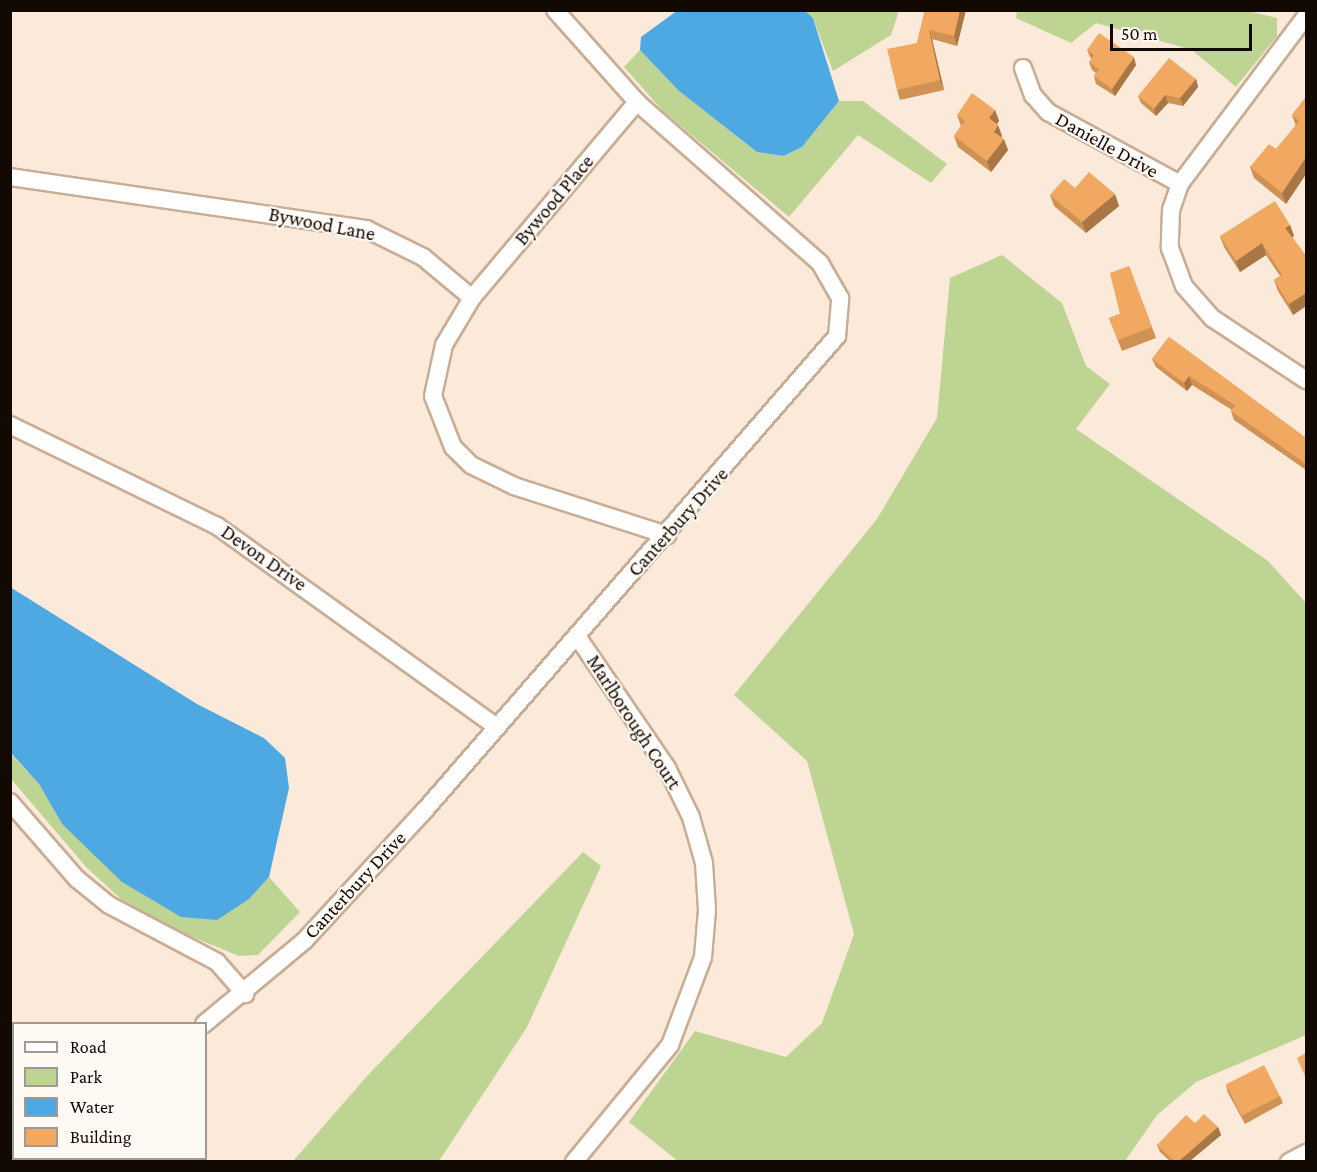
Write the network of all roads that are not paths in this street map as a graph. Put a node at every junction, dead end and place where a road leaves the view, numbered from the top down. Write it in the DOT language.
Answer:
graph roads {
  1 [pos="555,10"];
  2 [pos="1306,16"];
  3 [pos="1023,68"];
  4 [pos="637,102"];
  5 [pos="10,177"];
  6 [pos="1180,184"];
  7 [pos="472,298"];
  8 [pos="1306,380"];
  9 [pos="10,425"];
  10 [pos="667,535"];
  11 [pos="577,636"];
  12 [pos="497,727"];
  13 [pos="10,802"];
  14 [pos="244,994"];
  15 [pos="205,1022"];
  16 [pos="1306,1153"];
  17 [pos="574,1161"];
  18 [pos="1289,1161"];
  1 -- 4 [label="street, Canterbury Drive"];
  2 -- 6 [label="street"];
  3 -- 6 [label="street, Danielle Drive"];
  4 -- 7 [label="street, Bywood Place"];
  4 -- 10 [label="street, Canterbury Drive"];
  5 -- 7 [label="street, Bywood Lane"];
  6 -- 8 [label="street"];
  7 -- 10 [label="street"];
  9 -- 12 [label="street, Devon Drive"];
  10 -- 11 [label="street, Canterbury Drive"];
  11 -- 12 [label="street, Canterbury Drive"];
  11 -- 17 [label="street, Marlborough Court"];
  12 -- 14 [label="street, Canterbury Drive"];
  13 -- 14 [label="street"];
  14 -- 15 [label="street, Canterbury Drive"];
  16 -- 18 [label="street"];
}
